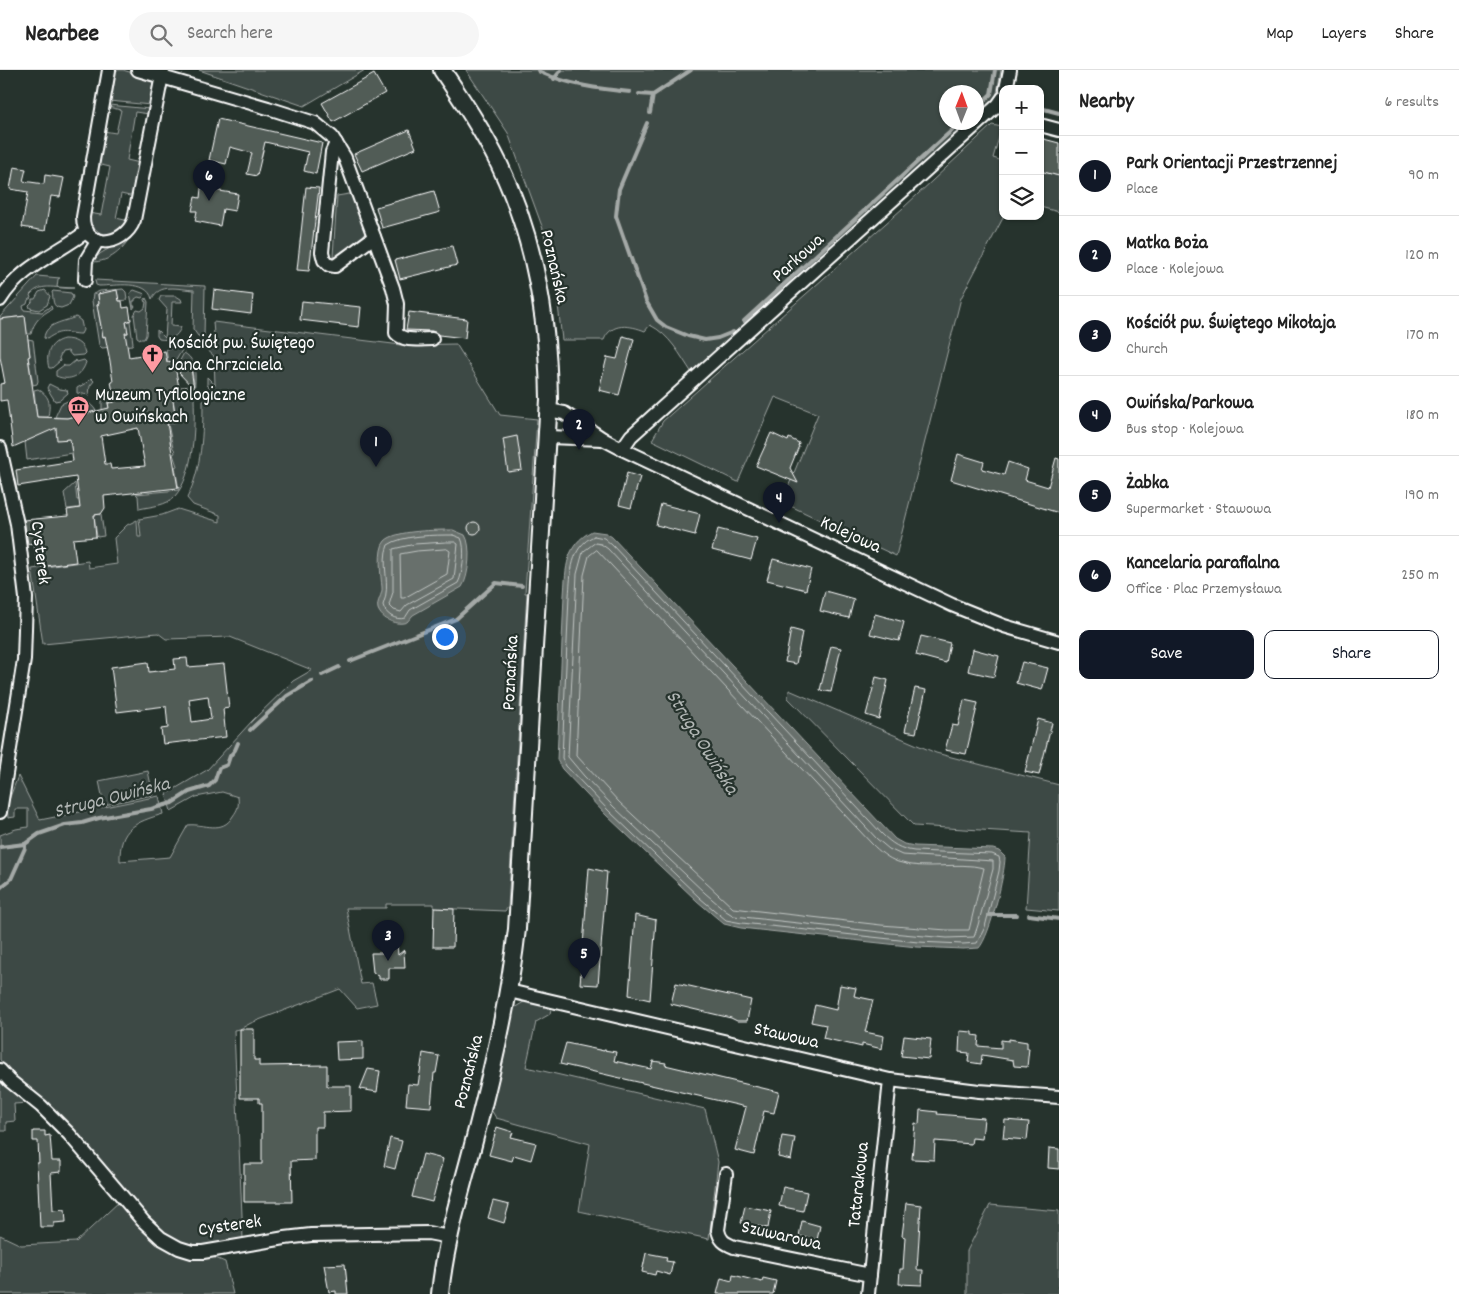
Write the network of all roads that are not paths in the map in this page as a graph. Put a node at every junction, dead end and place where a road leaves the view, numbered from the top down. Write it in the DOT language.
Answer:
graph roads {
  1 [pos="109,70"];
  2 [pos="138,70"];
  3 [pos="442,70"];
  4 [pos="1010,70"];
  5 [pos="162,73"];
  6 [pos="1007,85"];
  7 [pos="999,106"];
  8 [pos="1044,126"];
  9 [pos="1059,130"];
  10 [pos="336,143"];
  11 [pos="86,231"];
  12 [pos="374,236"];
  13 [pos="98,240"];
  14 [pos="85,280"];
  15 [pos="0,300"];
  16 [pos="432,339"];
  17 [pos="549,410"];
  18 [pos="548,438"];
  19 [pos="603,439"];
  20 [pos="0,448"];
  21 [pos="622,449"];
  22 [pos="1059,642"];
  23 [pos="0,812"];
  24 [pos="509,991"];
  25 [pos="0,1070"];
  26 [pos="890,1080"];
  27 [pos="1059,1097"];
  28 [pos="726,1174"];
  29 [pos="449,1237"];
  30 [pos="870,1275"];
  31 [pos="440,1294"];
  32 [pos="868,1294"];
  1 -- 11 [label="street"];
  2 -- 5 [label="street"];
  3 -- 17 [label="main road, Poznańska"];
  4 -- 6 [label="street"];
  5 -- 10 [label="street"];
  5 -- 13 [label="street"];
  7 -- 21 [label="street, Parkowa"];
  8 -- 9 [label="street"];
  10 -- 12 [label="street"];
  10 -- 12 [label="street"];
  11 -- 13 [label="street"];
  11 -- 15 [label="street"];
  12 -- 16 [label="street"];
  13 -- 14 [label="street"];
  17 -- 18 [label="main road, Poznańska"];
  17 -- 19 [label="street, Kolejowa"];
  18 -- 19 [label="street, Kolejowa"];
  18 -- 24 [label="main road, Poznańska"];
  19 -- 21 [label="street, Kolejowa"];
  20 -- 23 [label="street, Cysterek"];
  21 -- 22 [label="street, Kolejowa"];
  24 -- 26 [label="street, Stawowa"];
  24 -- 29 [label="main road, Poznańska"];
  25 -- 29 [label="street, Cysterek"];
  26 -- 27 [label="street, Stawowa"];
  26 -- 30 [label="street, Tatarakowa"];
  28 -- 30 [label="street, Szuwarowa"];
  29 -- 31 [label="main road, Poznańska"];
  30 -- 32 [label="street, Tatarakowa"];
}
